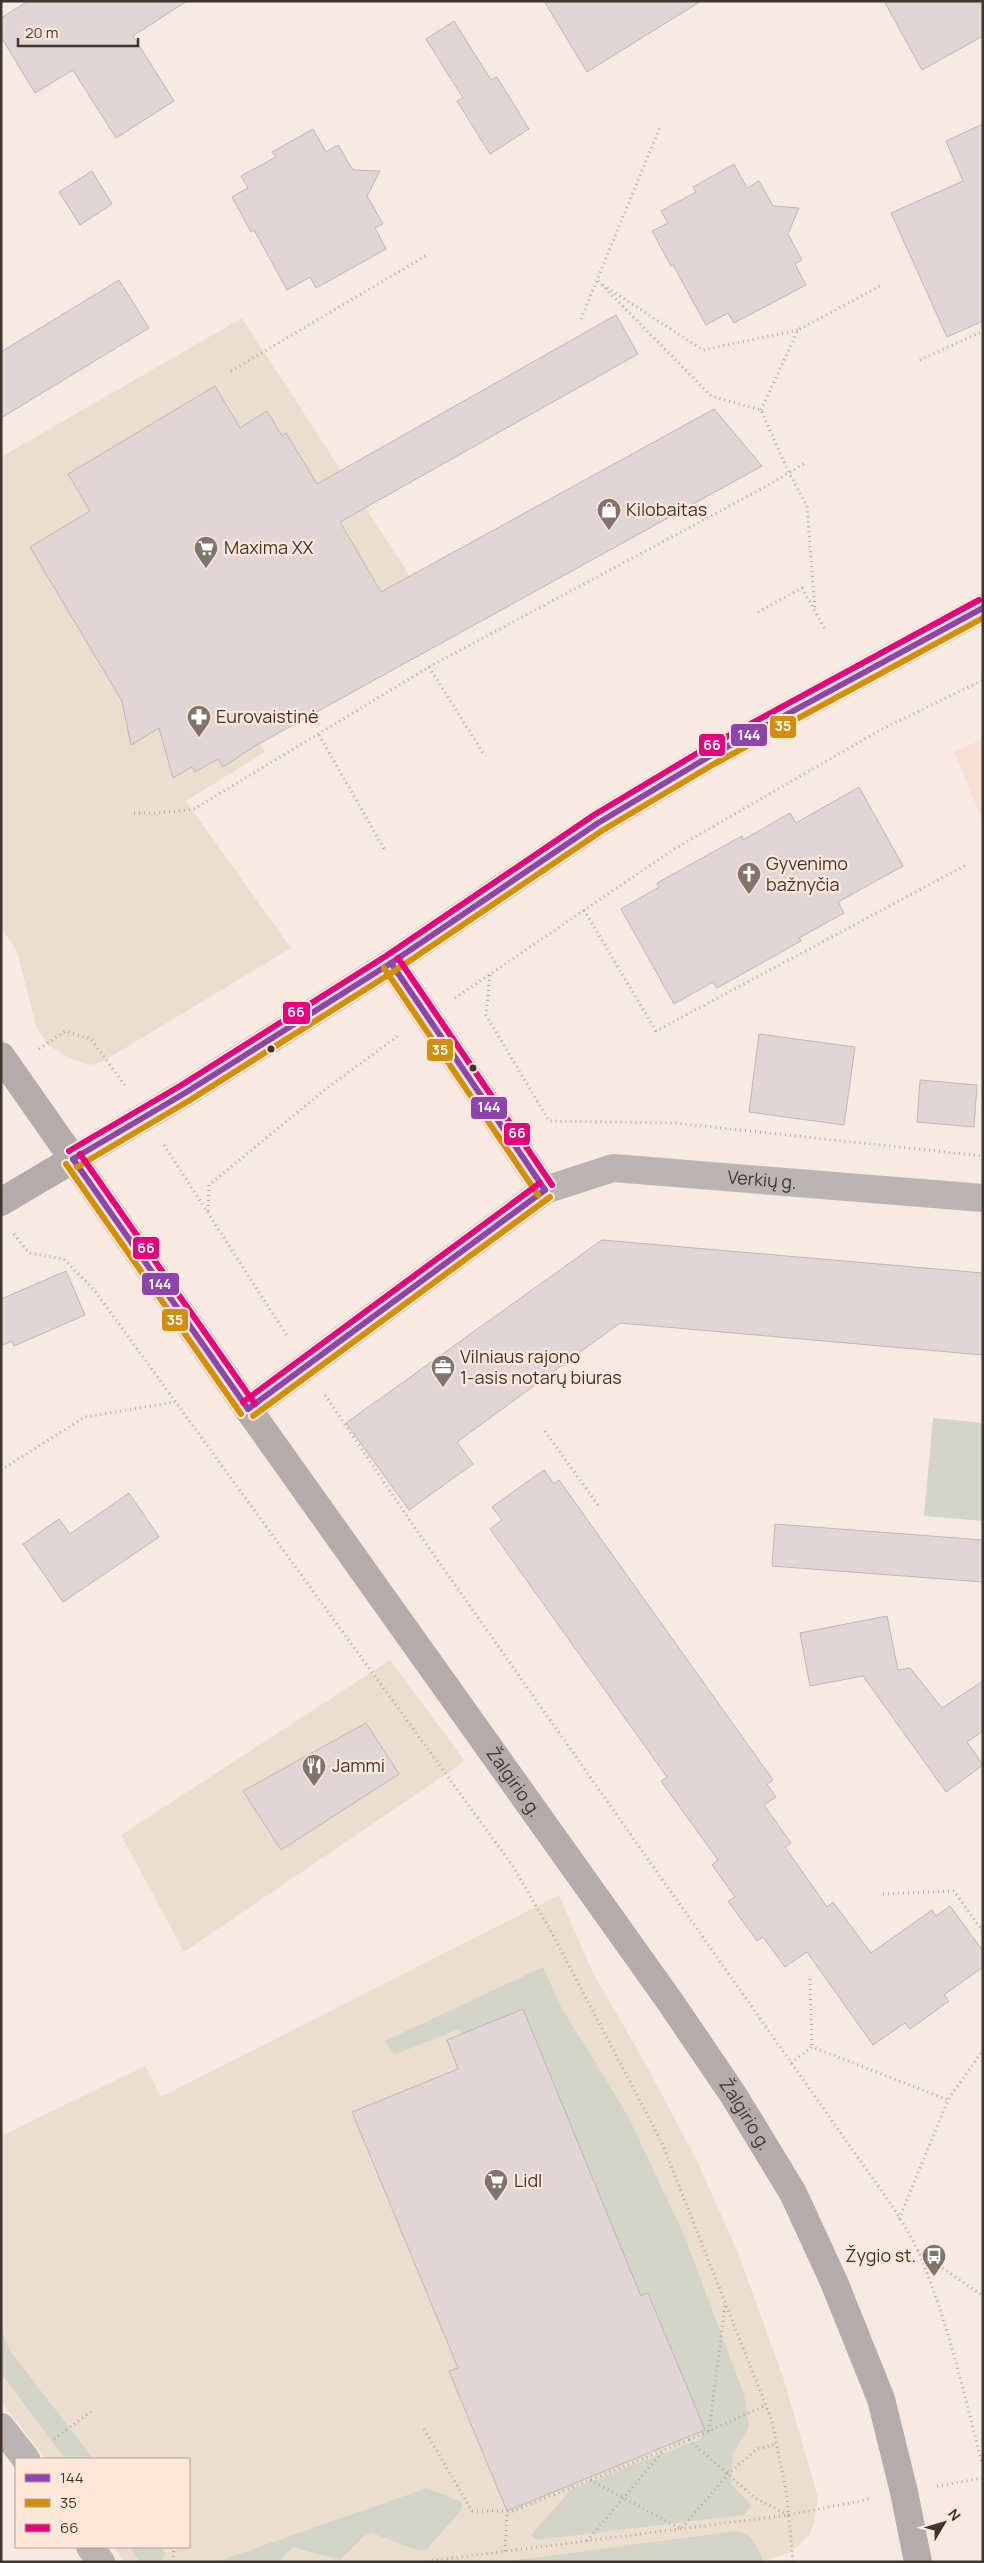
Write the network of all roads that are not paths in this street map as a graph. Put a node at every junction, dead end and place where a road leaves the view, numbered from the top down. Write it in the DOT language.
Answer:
graph roads {
  1 [pos="983,608"];
  2 [pos="391,962"];
  3 [pos="1,1056"];
  4 [pos="72,1159"];
  5 [pos="545,1190"];
  6 [pos="983,1198"];
  7 [pos="1,1202"];
  8 [pos="248,1410"];
  9 [pos="1,2427"];
  10 [pos="25,2458"];
  11 [pos="91,2548"];
  12 [pos="102,2562"];
  13 [pos="918,2562"];
  1 -- 2 [label="main road"];
  2 -- 4 [label="main road"];
  2 -- 5 [label="street"];
  3 -- 4 [label="main road, Žalgirio g."];
  4 -- 7 [label="main road"];
  4 -- 8 [label="main road, Žalgirio g."];
  5 -- 6 [label="street, Verkių g."];
  5 -- 8 [label="street, Verkių g."];
  8 -- 13 [label="main road, Žalgirio g."];
  9 -- 10 [label="street"];
  11 -- 12 [label="street"];
}
